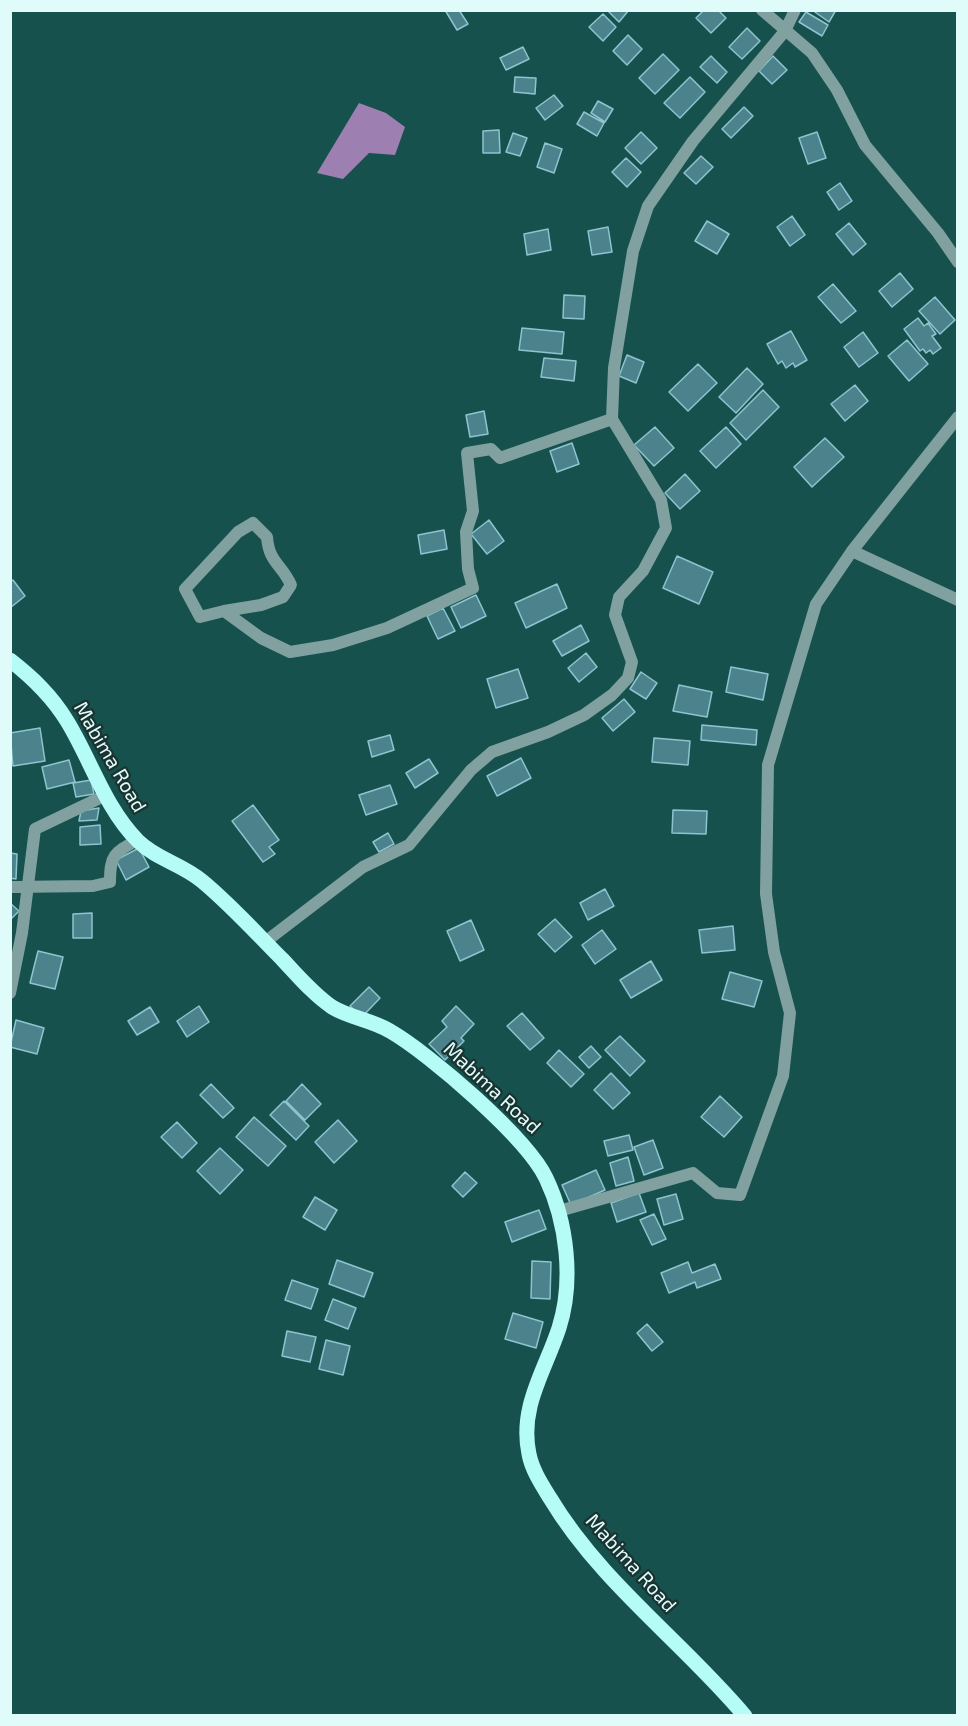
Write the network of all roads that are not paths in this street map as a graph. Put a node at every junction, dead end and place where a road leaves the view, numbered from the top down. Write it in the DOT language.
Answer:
graph roads {
  1 [pos="762,10"];
  2 [pos="795,10"];
  3 [pos="785,31"];
  4 [pos="957,262"];
  5 [pos="957,417"];
  6 [pos="612,419"];
  7 [pos="852,552"];
  8 [pos="957,600"];
  9 [pos="224,611"];
  10 [pos="10,660"];
  11 [pos="106,795"];
  12 [pos="137,840"];
  13 [pos="10,887"];
  14 [pos="28,887"];
  15 [pos="265,942"];
  16 [pos="10,993"];
  17 [pos="559,1211"];
  18 [pos="745,1716"];
  1 -- 3 [label="street"];
  2 -- 3 [label="street"];
  3 -- 4 [label="street"];
  3 -- 6 [label="street"];
  5 -- 7 [label="street"];
  6 -- 9 [label="street"];
  6 -- 15 [label="street"];
  7 -- 8 [label="street"];
  7 -- 17 [label="street"];
  9 -- 9 [label="street"];
  10 -- 11 [label="main road, Mabima Road"];
  11 -- 12 [label="main road, Mabima Road"];
  11 -- 14 [label="street"];
  12 -- 14 [label="street"];
  12 -- 15 [label="main road, Mabima Road"];
  13 -- 14 [label="street"];
  14 -- 16 [label="street"];
  15 -- 17 [label="main road, Mabima Road"];
  17 -- 18 [label="main road, Mabima Road"];
}
